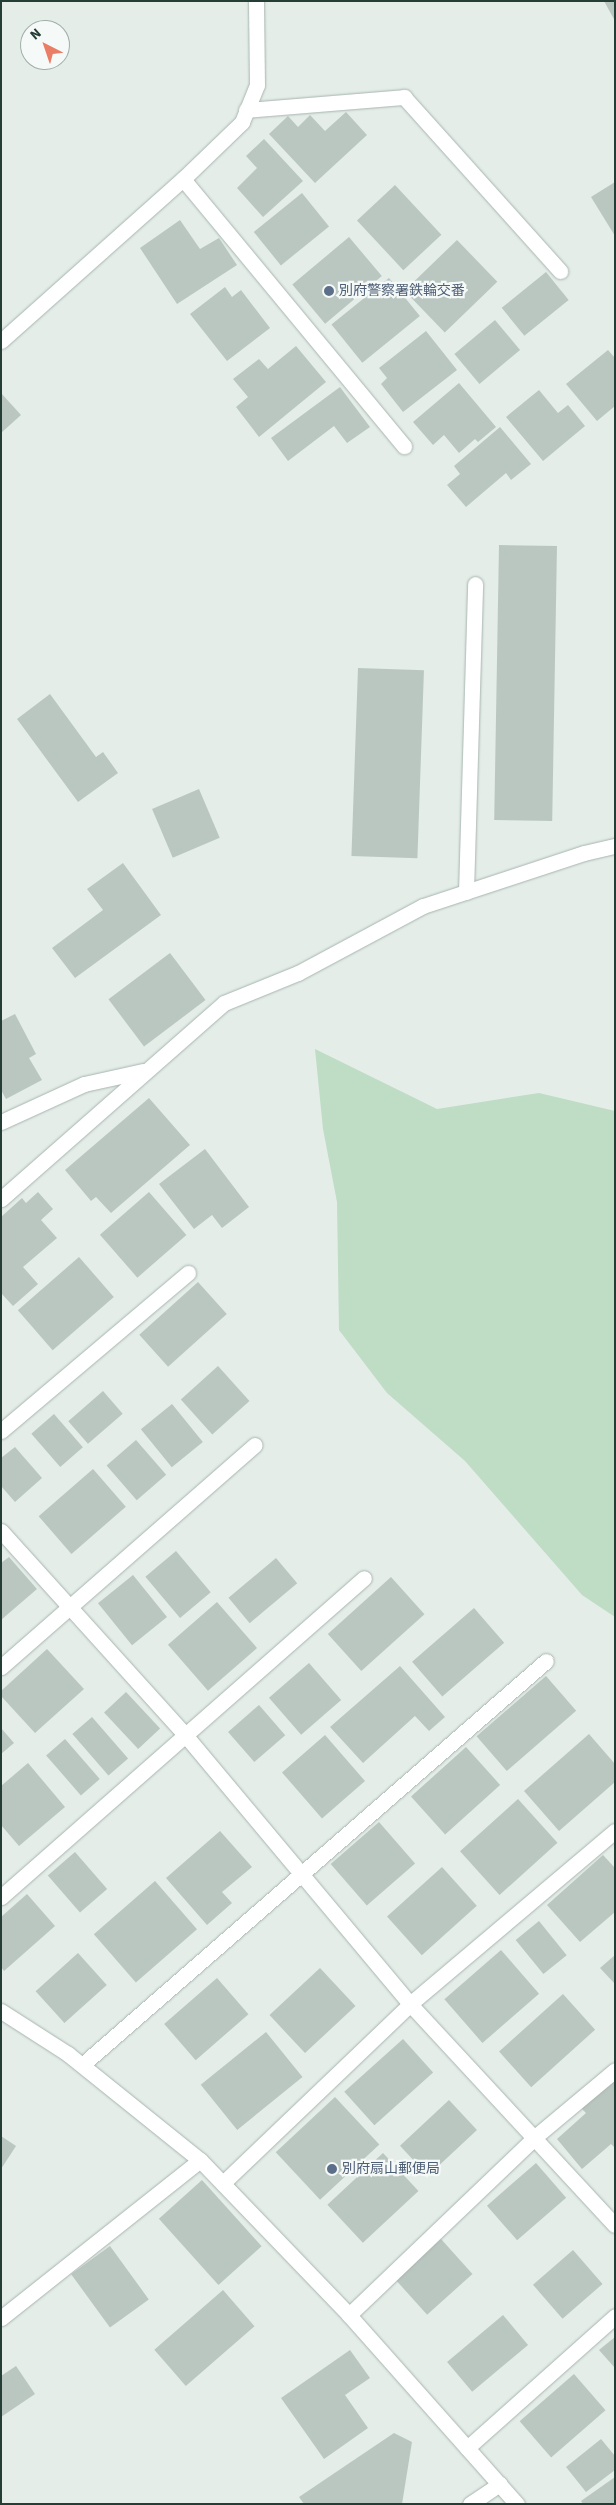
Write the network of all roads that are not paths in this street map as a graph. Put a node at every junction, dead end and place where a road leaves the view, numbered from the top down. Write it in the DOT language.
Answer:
graph roads {
  1 [pos="256,1"];
  2 [pos="246,110"];
  3 [pos="183,179"];
  4 [pos="560,271"];
  5 [pos="1,341"];
  6 [pos="404,446"];
  7 [pos="475,584"];
  8 [pos="615,846"];
  9 [pos="466,892"];
  10 [pos="144,1071"];
  11 [pos="1,1122"];
  12 [pos="1,1198"];
  13 [pos="188,1273"];
  14 [pos="1,1431"];
  15 [pos="255,1445"];
  16 [pos="1,1531"];
  17 [pos="364,1578"];
  18 [pos="69,1606"];
  19 [pos="546,1661"];
  20 [pos="1,1667"];
  21 [pos="186,1736"];
  22 [pos="615,1830"];
  23 [pos="300,1873"];
  24 [pos="1,1896"];
  25 [pos="410,2004"];
  26 [pos="1,2011"];
  27 [pos="82,2065"];
  28 [pos="615,2070"];
  29 [pos="535,2137"];
  30 [pos="200,2160"];
  31 [pos="223,2182"];
  32 [pos="615,2225"];
  33 [pos="350,2315"];
  34 [pos="615,2316"];
  35 [pos="1,2318"];
  36 [pos="467,2448"];
  37 [pos="500,2484"];
  38 [pos="470,2504"];
  39 [pos="517,2504"];
  1 -- 2 [label="street"];
  2 -- 3 [label="street"];
  2 -- 4 [label="street"];
  3 -- 5 [label="street"];
  3 -- 6 [label="street"];
  7 -- 9 [label="street"];
  8 -- 9 [label="street"];
  9 -- 10 [label="street"];
  10 -- 11 [label="street"];
  10 -- 12 [label="street"];
  13 -- 14 [label="street"];
  15 -- 18 [label="street"];
  16 -- 18 [label="street"];
  17 -- 21 [label="street"];
  18 -- 20 [label="street"];
  18 -- 21 [label="street"];
  19 -- 23 [label="street"];
  21 -- 23 [label="street"];
  21 -- 24 [label="street"];
  22 -- 25 [label="street"];
  23 -- 25 [label="street"];
  23 -- 27 [label="street"];
  25 -- 29 [label="street"];
  25 -- 31 [label="street"];
  26 -- 27 [label="street"];
  27 -- 30 [label="street"];
  28 -- 29 [label="street"];
  29 -- 32 [label="street"];
  29 -- 33 [label="street"];
  30 -- 31 [label="street"];
  30 -- 35 [label="street"];
  31 -- 33 [label="street"];
  33 -- 36 [label="street"];
  34 -- 36 [label="street"];
  36 -- 37 [label="street"];
  37 -- 38 [label="street"];
  37 -- 39 [label="street"];
}
